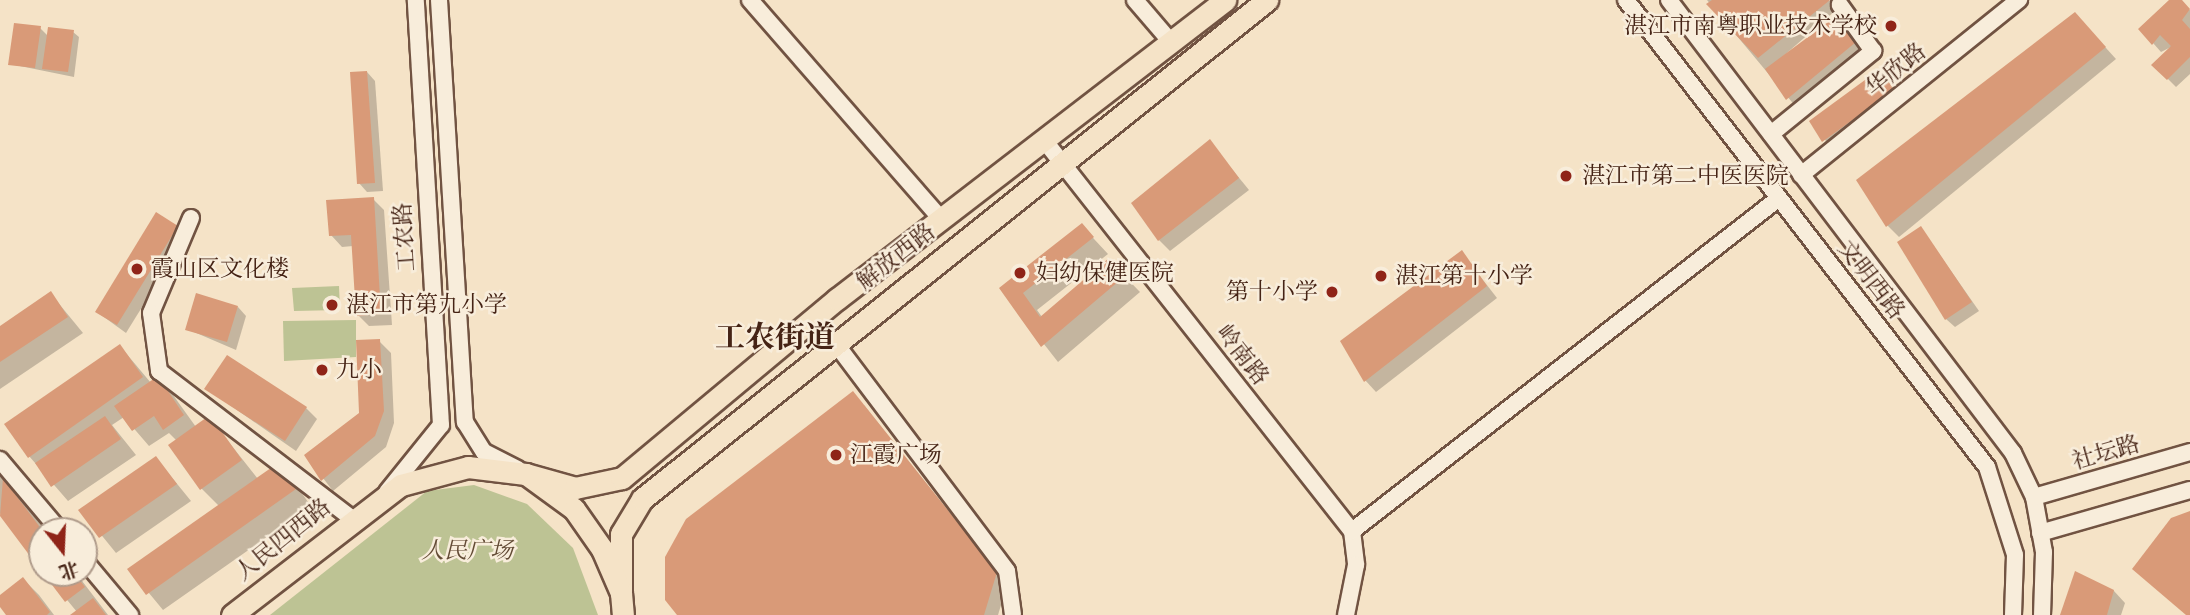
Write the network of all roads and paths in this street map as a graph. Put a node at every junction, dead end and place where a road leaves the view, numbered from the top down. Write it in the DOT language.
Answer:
graph roads {
  1 [pos="416,0"];
  2 [pos="439,0"];
  3 [pos="750,0"];
  4 [pos="1135,0"];
  5 [pos="1225,0"];
  6 [pos="1267,0"];
  7 [pos="1626,0"];
  8 [pos="1669,0"];
  9 [pos="2019,0"];
  10 [pos="1840,5"];
  11 [pos="1171,42"];
  12 [pos="1771,134"];
  13 [pos="1044,140"];
  14 [pos="1062,161"];
  15 [pos="1801,175"];
  16 [pos="1779,198"];
  17 [pos="191,218"];
  18 [pos="941,219"];
  19 [pos="833,340"];
  20 [pos="2190,452"];
  21 [pos="0,460"];
  22 [pos="526,474"];
  23 [pos="2190,490"];
  24 [pos="386,494"];
  25 [pos="2034,497"];
  26 [pos="359,512"];
  27 [pos="48,517"];
  28 [pos="1352,531"];
  29 [pos="2040,533"];
  30 [pos="98,577"];
  31 [pos="621,593"];
  32 [pos="130,615"];
  33 [pos="232,615"];
  34 [pos="623,615"];
  35 [pos="635,615"];
  36 [pos="1013,615"];
  37 [pos="1346,615"];
  38 [pos="2013,615"];
  39 [pos="2042,615"];
  1 -- 24 [label="street, 工农路"];
  2 -- 22 [label="street"];
  3 -- 18 [label="street"];
  4 -- 11 [label="street"];
  5 -- 11 [label="main road, 解放西路"];
  6 -- 14 [label="main road, 解放西路"];
  7 -- 16 [label="street, 文明西路"];
  8 -- 12 [label="street, 文明西路"];
  9 -- 15 [label="street, 华欣路"];
  10 -- 12 [label="street"];
  11 -- 13 [label="main road, 解放西路"];
  12 -- 15 [label="street, 文明西路"];
  13 -- 14 [label="street, 岭南路"];
  13 -- 18 [label="main road, 解放西路"];
  14 -- 19 [label="main road, 解放西路"];
  14 -- 28 [label="street, 岭南路"];
  15 -- 25 [label="street, 文明西路"];
  16 -- 28 [label="street"];
  16 -- 38 [label="street, 文明西路"];
  17 -- 26 [label="street"];
  18 -- 22 [label="main road, 解放西路"];
  19 -- 31 [label="main road, 解放西路"];
  19 -- 36 [label="street"];
  20 -- 25 [label="street, 社坛路"];
  21 -- 27 [label="street"];
  22 -- 24 [label="main road, 解放西路"];
  22 -- 31 [label="main road"];
  23 -- 29 [label="street"];
  24 -- 26 [label="main road, 人民四西路"];
  25 -- 29 [label="street, 文明西路"];
  26 -- 33 [label="main road, 人民四西路"];
  28 -- 37 [label="street"];
  29 -- 39 [label="street, 文明西路"];
  30 -- 32 [label="street"];
  31 -- 34 [label="main road"];
  31 -- 35 [label="street"];
}
